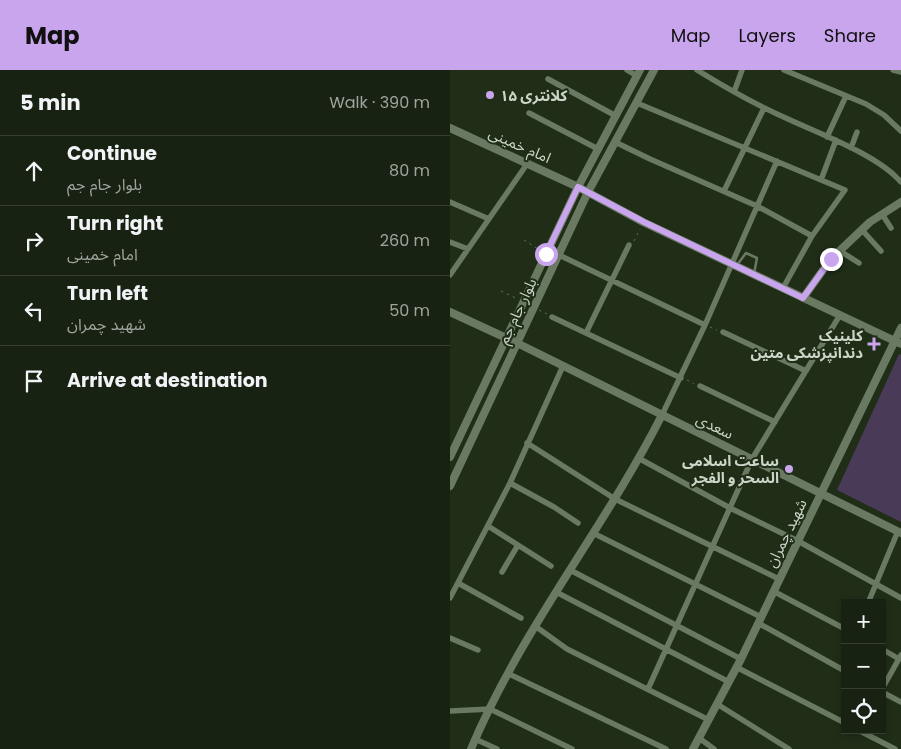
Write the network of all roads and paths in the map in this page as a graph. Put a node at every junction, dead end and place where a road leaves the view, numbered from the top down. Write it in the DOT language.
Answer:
graph roads {
  1 [pos="627,70"];
  2 [pos="654,70"];
  3 [pos="697,70"];
  4 [pos="742,70"];
  5 [pos="784,70"];
  6 [pos="893,70"];
  7 [pos="901,72"];
  8 [pos="639,73"];
  9 [pos="548,79"];
  10 [pos="734,92"];
  11 [pos="846,96"];
  12 [pos="636,103"];
  13 [pos="764,108"];
  14 [pos="529,113"];
  15 [pos="616,116"];
  16 [pos="450,128"];
  17 [pos="901,130"];
  18 [pos="857,132"];
  19 [pos="827,137"];
  20 [pos="836,140"];
  21 [pos="616,142"];
  22 [pos="745,148"];
  23 [pos="851,148"];
  24 [pos="598,149"];
  25 [pos="777,161"];
  26 [pos="527,164"];
  27 [pos="821,180"];
  28 [pos="901,182"];
  29 [pos="578,187"];
  30 [pos="724,191"];
  31 [pos="588,192"];
  32 [pos="450,202"];
  33 [pos="901,202"];
  34 [pos="757,206"];
  35 [pos="882,214"];
  36 [pos="489,219"];
  37 [pos="644,222"];
  38 [pos="890,228"];
  39 [pos="862,230"];
  40 [pos="812,236"];
  41 [pos="524,240"];
  42 [pos="450,242"];
  43 [pos="629,245"];
  44 [pos="468,250"];
  45 [pos="840,251"];
  46 [pos="881,251"];
  47 [pos="546,254"];
  48 [pos="559,255"];
  49 [pos="859,263"];
  50 [pos="734,265"];
  51 [pos="754,274"];
  52 [pos="450,275"];
  53 [pos="612,280"];
  54 [pos="783,288"];
  55 [pos="501,291"];
  56 [pos="803,298"];
  57 [pos="524,301"];
  58 [pos="534,308"];
  59 [pos="450,312"];
  60 [pos="840,315"];
  61 [pos="552,317"];
  62 [pos="705,325"];
  63 [pos="901,328"];
  64 [pos="586,332"];
  65 [pos="723,332"];
  66 [pos="506,338"];
  67 [pos="897,342"];
  68 [pos="517,343"];
  69 [pos="563,366"];
  70 [pos="806,371"];
  71 [pos="681,378"];
  72 [pos="700,386"];
  73 [pos="662,415"];
  74 [pos="775,422"];
  75 [pos="527,443"];
  76 [pos="450,457"];
  77 [pos="640,459"];
  78 [pos="752,459"];
  79 [pos="510,483"];
  80 [pos="450,486"];
  81 [pos="820,493"];
  82 [pos="615,499"];
  83 [pos="730,508"];
  84 [pos="578,523"];
  85 [pos="488,526"];
  86 [pos="900,532"];
  87 [pos="593,533"];
  88 [pos="798,541"];
  89 [pos="518,545"];
  90 [pos="712,546"];
  91 [pos="551,566"];
  92 [pos="570,570"];
  93 [pos="502,572"];
  94 [pos="779,580"];
  95 [pos="458,583"];
  96 [pos="695,584"];
  97 [pos="875,585"];
  98 [pos="773,591"];
  99 [pos="556,592"];
  100 [pos="450,598"];
  101 [pos="901,598"];
  102 [pos="870,599"];
  103 [pos="520,618"];
  104 [pos="760,620"];
  105 [pos="535,626"];
  106 [pos="677,626"];
  107 [pos="841,627"];
  108 [pos="450,638"];
  109 [pos="478,650"];
  110 [pos="666,650"];
  111 [pos="886,652"];
  112 [pos="900,657"];
  113 [pos="741,658"];
  114 [pos="736,667"];
  115 [pos="841,669"];
  116 [pos="508,674"];
  117 [pos="729,682"];
  118 [pos="648,689"];
  119 [pos="883,689"];
  120 [pos="886,693"];
  121 [pos="901,702"];
  122 [pos="717,704"];
  123 [pos="490,709"];
  124 [pos="450,711"];
  125 [pos="709,720"];
  126 [pos="841,721"];
  127 [pos="865,734"];
  128 [pos="699,738"];
  129 [pos="475,740"];
  130 [pos="471,749"];
  131 [pos="497,749"];
  132 [pos="572,749"];
  133 [pos="666,749"];
  134 [pos="693,749"];
  135 [pos="714,749"];
  136 [pos="789,749"];
  137 [pos="895,749"];
  1 -- 8 [label="street"];
  2 -- 12 [label="main road, بلوار جام جم"];
  3 -- 10 [label="street"];
  4 -- 10 [label="street"];
  5 -- 11 [label="street"];
  6 -- 7 [label="street"];
  8 -- 15 [label="main road, بلوار جام جم"];
  9 -- 15 [label="street"];
  10 -- 13 [label="street"];
  11 -- 17 [label="street"];
  11 -- 19 [label="street"];
  12 -- 21 [label="main road, بلوار جام جم"];
  12 -- 22 [label="street"];
  13 -- 19 [label="street"];
  13 -- 22 [label="street"];
  14 -- 24 [label="street"];
  15 -- 24 [label="main road, بلوار جام جم"];
  16 -- 26 [label="main road, امام خمینی"];
  18 -- 23 [label="street"];
  19 -- 20 [label="street"];
  20 -- 23 [label="street"];
  20 -- 27 [label="street"];
  21 -- 30 [label="street"];
  21 -- 31 [label="main road, بلوار جام جم"];
  22 -- 25 [label="street"];
  22 -- 30 [label="street"];
  23 -- 28 [label="street"];
  24 -- 29 [label="main road, بلوار جام جم"];
  25 -- 27 [label="street"];
  25 -- 34 [label="street"];
  26 -- 29 [label="main road, امام خمینی"];
  26 -- 36 [label="street"];
  27 -- 40 [label="street"];
  29 -- 31 [label="main road, امام خمینی"];
  29 -- 47 [label="main road, بلوار جام جم"];
  30 -- 34 [label="street"];
  31 -- 37 [label="main road"];
  31 -- 48 [label="main road, بلوار جام جم"];
  32 -- 36 [label="street"];
  33 -- 35 [label="main road"];
  34 -- 40 [label="street"];
  34 -- 50 [label="street"];
  35 -- 38 [label="street"];
  35 -- 39 [label="main road"];
  36 -- 44 [label="street"];
  37 -- 43 [label="path"];
  37 -- 50 [label="main road"];
  39 -- 45 [label="main road"];
  39 -- 46 [label="street"];
  40 -- 54 [label="street"];
  41 -- 47 [label="path"];
  42 -- 44 [label="street"];
  43 -- 53 [label="street"];
  44 -- 52 [label="street"];
  45 -- 49 [label="street"];
  45 -- 56 [label="main road"];
  47 -- 57 [label="main road, بلوار جام جم"];
  48 -- 53 [label="street"];
  48 -- 58 [label="main road, بلوار جام جم"];
  50 -- 51 [label="main road"];
  50 -- 51 [label="lane"];
  50 -- 62 [label="street"];
  51 -- 54 [label="main road"];
  53 -- 62 [label="street"];
  53 -- 64 [label="street"];
  54 -- 56 [label="main road"];
  55 -- 57 [label="path"];
  56 -- 60 [label="main road"];
  57 -- 66 [label="main road, بلوار جام جم"];
  58 -- 61 [label="path"];
  58 -- 68 [label="main road, بلوار جام جم"];
  59 -- 66 [label="main road"];
  60 -- 67 [label="main road"];
  60 -- 70 [label="street"];
  61 -- 64 [label="street"];
  62 -- 65 [label="path"];
  62 -- 71 [label="street"];
  63 -- 67 [label="main road, شهید چمران"];
  64 -- 71 [label="street"];
  65 -- 70 [label="street"];
  66 -- 68 [label="main road, سعدی"];
  66 -- 76 [label="main road, بلوار جام جم"];
  67 -- 81 [label="main road, شهید چمران"];
  68 -- 69 [label="main road, سعدی"];
  68 -- 80 [label="main road, بلوار جام جم"];
  69 -- 73 [label="main road, سعدی"];
  69 -- 75 [label="street"];
  70 -- 74 [label="street"];
  71 -- 72 [label="path"];
  71 -- 73 [label="street"];
  72 -- 74 [label="street"];
  73 -- 77 [label="main road"];
  73 -- 78 [label="main road, سعدی"];
  74 -- 78 [label="street"];
  75 -- 79 [label="street"];
  75 -- 82 [label="street"];
  77 -- 82 [label="main road"];
  77 -- 83 [label="street"];
  78 -- 81 [label="main road, سعدی"];
  78 -- 83 [label="street"];
  79 -- 84 [label="street"];
  79 -- 85 [label="street"];
  81 -- 86 [label="main road, سعدی"];
  81 -- 88 [label="main road, شهید چمران"];
  82 -- 87 [label="main road"];
  82 -- 90 [label="street"];
  83 -- 88 [label="street"];
  83 -- 90 [label="street"];
  85 -- 89 [label="street"];
  85 -- 95 [label="street"];
  86 -- 97 [label="street"];
  87 -- 92 [label="main road"];
  87 -- 96 [label="street"];
  88 -- 94 [label="main road, شهید چمران"];
  88 -- 97 [label="street"];
  89 -- 91 [label="street"];
  89 -- 93 [label="street"];
  90 -- 94 [label="street"];
  90 -- 96 [label="street"];
  92 -- 99 [label="main road"];
  92 -- 106 [label="street"];
  94 -- 98 [label="main road, شهید چمران"];
  95 -- 100 [label="street"];
  95 -- 103 [label="street"];
  96 -- 104 [label="street"];
  96 -- 106 [label="street"];
  97 -- 101 [label="street"];
  97 -- 102 [label="street"];
  98 -- 104 [label="main road, شهید چمران"];
  98 -- 107 [label="street"];
  99 -- 105 [label="main road"];
  99 -- 110 [label="street"];
  104 -- 113 [label="main road, شهید چمران"];
  104 -- 115 [label="street"];
  105 -- 116 [label="main road"];
  105 -- 118 [label="street"];
  106 -- 110 [label="street"];
  106 -- 113 [label="street"];
  108 -- 109 [label="street"];
  110 -- 117 [label="street"];
  110 -- 118 [label="street"];
  111 -- 112 [label="street"];
  112 -- 119 [label="street"];
  113 -- 114 [label="main road, شهید چمران"];
  114 -- 117 [label="main road, شهید چمران"];
  114 -- 126 [label="street"];
  116 -- 123 [label="main road"];
  116 -- 133 [label="street"];
  117 -- 122 [label="main road, شهید چمران"];
  118 -- 125 [label="street"];
  120 -- 121 [label="street"];
  122 -- 125 [label="main road, شهید چمران"];
  122 -- 136 [label="street"];
  123 -- 124 [label="street"];
  123 -- 129 [label="main road"];
  123 -- 132 [label="street"];
  125 -- 128 [label="main road, شهید چمران"];
  127 -- 137 [label="street"];
  128 -- 134 [label="main road, شهید چمران"];
  128 -- 135 [label="street"];
  129 -- 130 [label="main road"];
  129 -- 131 [label="street"];
}
